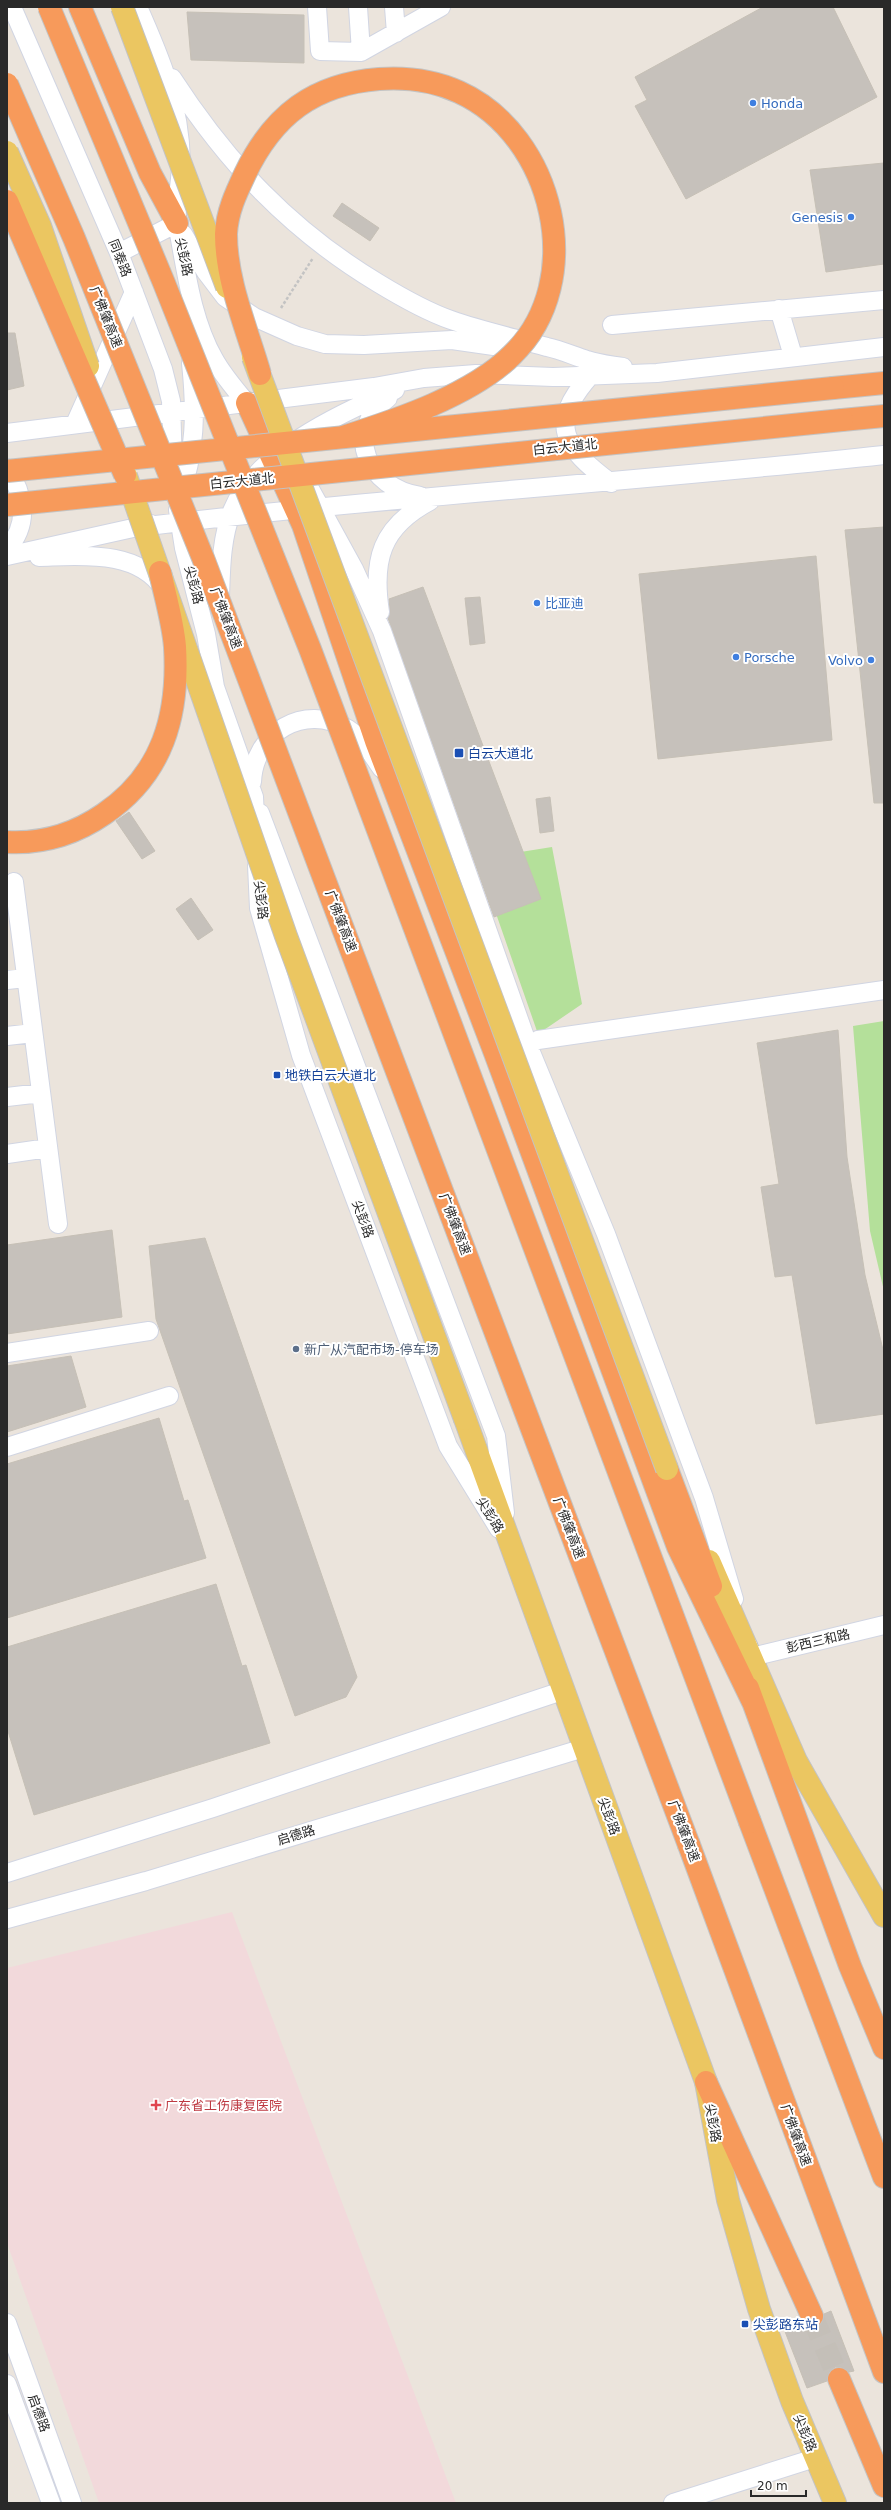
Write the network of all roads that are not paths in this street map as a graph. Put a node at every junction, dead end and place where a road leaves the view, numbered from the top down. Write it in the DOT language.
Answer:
graph roads {
  1 [pos="12,7"];
  2 [pos="49,7"];
  3 [pos="80,7"];
  4 [pos="122,7"];
  5 [pos="138,7"];
  6 [pos="318,7"];
  7 [pos="358,7"];
  8 [pos="394,7"];
  9 [pos="435,9"];
  10 [pos="396,33"];
  11 [pos="361,52"];
  12 [pos="164,65"];
  13 [pos="7,84"];
  14 [pos="7,152"];
  15 [pos="7,201"];
  16 [pos="177,224"];
  17 [pos="119,253"];
  18 [pos="134,292"];
  19 [pos="884,300"];
  20 [pos="779,309"];
  21 [pos="612,326"];
  22 [pos="884,347"];
  23 [pos="793,356"];
  24 [pos="589,368"];
  25 [pos="260,374"];
  26 [pos="424,378"];
  27 [pos="884,383"];
  28 [pos="247,403"];
  29 [pos="194,410"];
  30 [pos="171,412"];
  31 [pos="884,416"];
  32 [pos="75,424"];
  33 [pos="7,433"];
  34 [pos="343,437"];
  35 [pos="884,455"];
  36 [pos="7,469"];
  37 [pos="126,475"];
  38 [pos="611,483"];
  39 [pos="437,498"];
  40 [pos="49,501"];
  41 [pos="177,501"];
  42 [pos="7,505"];
  43 [pos="7,516"];
  44 [pos="180,522"];
  45 [pos="139,527"];
  46 [pos="7,549"];
  47 [pos="7,556"];
  48 [pos="160,572"];
  49 [pos="382,631"];
  50 [pos="215,687"];
  51 [pos="393,785"];
  52 [pos="254,797"];
  53 [pos="7,842"];
  54 [pos="14,882"];
  55 [pos="13,926"];
  56 [pos="26,978"];
  57 [pos="7,980"];
  58 [pos="884,990"];
  59 [pos="33,1033"];
  60 [pos="7,1036"];
  61 [pos="528,1045"];
  62 [pos="41,1093"];
  63 [pos="7,1097"];
  64 [pos="48,1148"];
  65 [pos="7,1154"];
  66 [pos="58,1224"];
  67 [pos="149,1331"];
  68 [pos="7,1353"];
  69 [pos="169,1396"];
  70 [pos="7,1447"];
  71 [pos="667,1469"];
  72 [pos="509,1546"];
  73 [pos="884,1625"];
  74 [pos="752,1657"];
  75 [pos="562,1691"];
  76 [pos="753,1702"];
  77 [pos="584,1748"];
  78 [pos="7,1873"];
  79 [pos="884,1916"];
  80 [pos="7,1919"];
  81 [pos="884,2048"];
  82 [pos="706,2082"];
  83 [pos="884,2177"];
  84 [pos="812,2316"];
  85 [pos="7,2324"];
  86 [pos="884,2372"];
  87 [pos="839,2379"];
  88 [pos="7,2384"];
  89 [pos="815,2458"];
  90 [pos="884,2486"];
  91 [pos="51,2503"];
  92 [pos="72,2503"];
  93 [pos="673,2503"];
  94 [pos="835,2503"];
  1 -- 17 [label="street, 同泰路"];
  2 -- 83 [label="highway, bridge"];
  3 -- 16 [label="highway"];
  4 -- 25 [label="main road, bridge"];
  5 -- 12 [label="street"];
  6 -- 11 [label="street"];
  7 -- 11 [label="street"];
  8 -- 10 [label="street"];
  9 -- 10 [label="street"];
  10 -- 11 [label="street"];
  12 -- 16 [label="street"];
  12 -- 24 [label="street"];
  13 -- 86 [label="highway, 广佛肇高速, bridge"];
  14 -- 37 [label="main road, bridge"];
  15 -- 37 [label="highway, bridge"];
  16 -- 17 [label="street"];
  16 -- 24 [label="street"];
  16 -- 28 [label="street, 尖彭路"];
  16 -- 29 [label="street"];
  17 -- 18 [label="street, 同泰路"];
  18 -- 30 [label="street, 同泰路"];
  18 -- 32 [label="street"];
  19 -- 20 [label="street"];
  20 -- 21 [label="street"];
  20 -- 23 [label="street"];
  22 -- 23 [label="street"];
  23 -- 24 [label="street"];
  24 -- 26 [label="street"];
  24 -- 38 [label="street"];
  25 -- 34 [label="highway, bridge"];
  25 -- 71 [label="main road, bridge"];
  26 -- 28 [label="street"];
  26 -- 39 [label="street"];
  26 -- 50 [label="street"];
  27 -- 34 [label="highway, bridge"];
  28 -- 29 [label="street"];
  28 -- 49 [label="street, 尖彭路"];
  28 -- 51 [label="highway"];
  29 -- 30 [label="street"];
  29 -- 41 [label="street"];
  30 -- 32 [label="street"];
  30 -- 41 [label="street, 同泰路"];
  31 -- 40 [label="highway, 白云大道北, bridge"];
  32 -- 33 [label="street"];
  34 -- 36 [label="highway, bridge"];
  35 -- 38 [label="street"];
  36 -- 46 [label="street"];
  37 -- 48 [label="main road, bridge"];
  38 -- 39 [label="street"];
  39 -- 44 [label="street"];
  39 -- 49 [label="street"];
  40 -- 42 [label="highway, 白云大道北, bridge"];
  40 -- 43 [label="highway, bridge"];
  41 -- 44 [label="street, 同泰路"];
  41 -- 45 [label="street"];
  44 -- 45 [label="street"];
  44 -- 50 [label="street, 尖彭路"];
  45 -- 47 [label="street"];
  47 -- 50 [label="street"];
  48 -- 53 [label="highway, bridge"];
  48 -- 72 [label="main road, bridge"];
  49 -- 61 [label="street, 尖彭路"];
  50 -- 52 [label="street, 尖彭路"];
  51 -- 52 [label="street"];
  51 -- 76 [label="highway"];
  52 -- 72 [label="street"];
  52 -- 72 [label="street, 尖彭路"];
  54 -- 55 [label="street"];
  55 -- 56 [label="street"];
  56 -- 57 [label="street"];
  56 -- 59 [label="street"];
  58 -- 61 [label="street"];
  59 -- 60 [label="street"];
  59 -- 62 [label="street"];
  61 -- 74 [label="street, 尖彭路"];
  62 -- 63 [label="street"];
  62 -- 64 [label="street"];
  64 -- 65 [label="street"];
  64 -- 66 [label="street"];
  67 -- 68 [label="street"];
  69 -- 70 [label="street"];
  71 -- 74 [label="main road"];
  71 -- 76 [label="highway"];
  72 -- 75 [label="main road, 尖彭路"];
  73 -- 74 [label="street, 彭西三和路"];
  74 -- 79 [label="main road, 尖彭路"];
  75 -- 77 [label="main road, 尖彭路"];
  75 -- 78 [label="street"];
  76 -- 81 [label="highway"];
  77 -- 80 [label="street, 启德路"];
  77 -- 82 [label="main road, 尖彭路"];
  82 -- 84 [label="highway"];
  82 -- 89 [label="main road, 尖彭路"];
  85 -- 92 [label="street, 启德路"];
  87 -- 90 [label="highway"];
  88 -- 91 [label="street, 启德路"];
  89 -- 93 [label="street"];
  89 -- 94 [label="main road, 尖彭路"];
}
